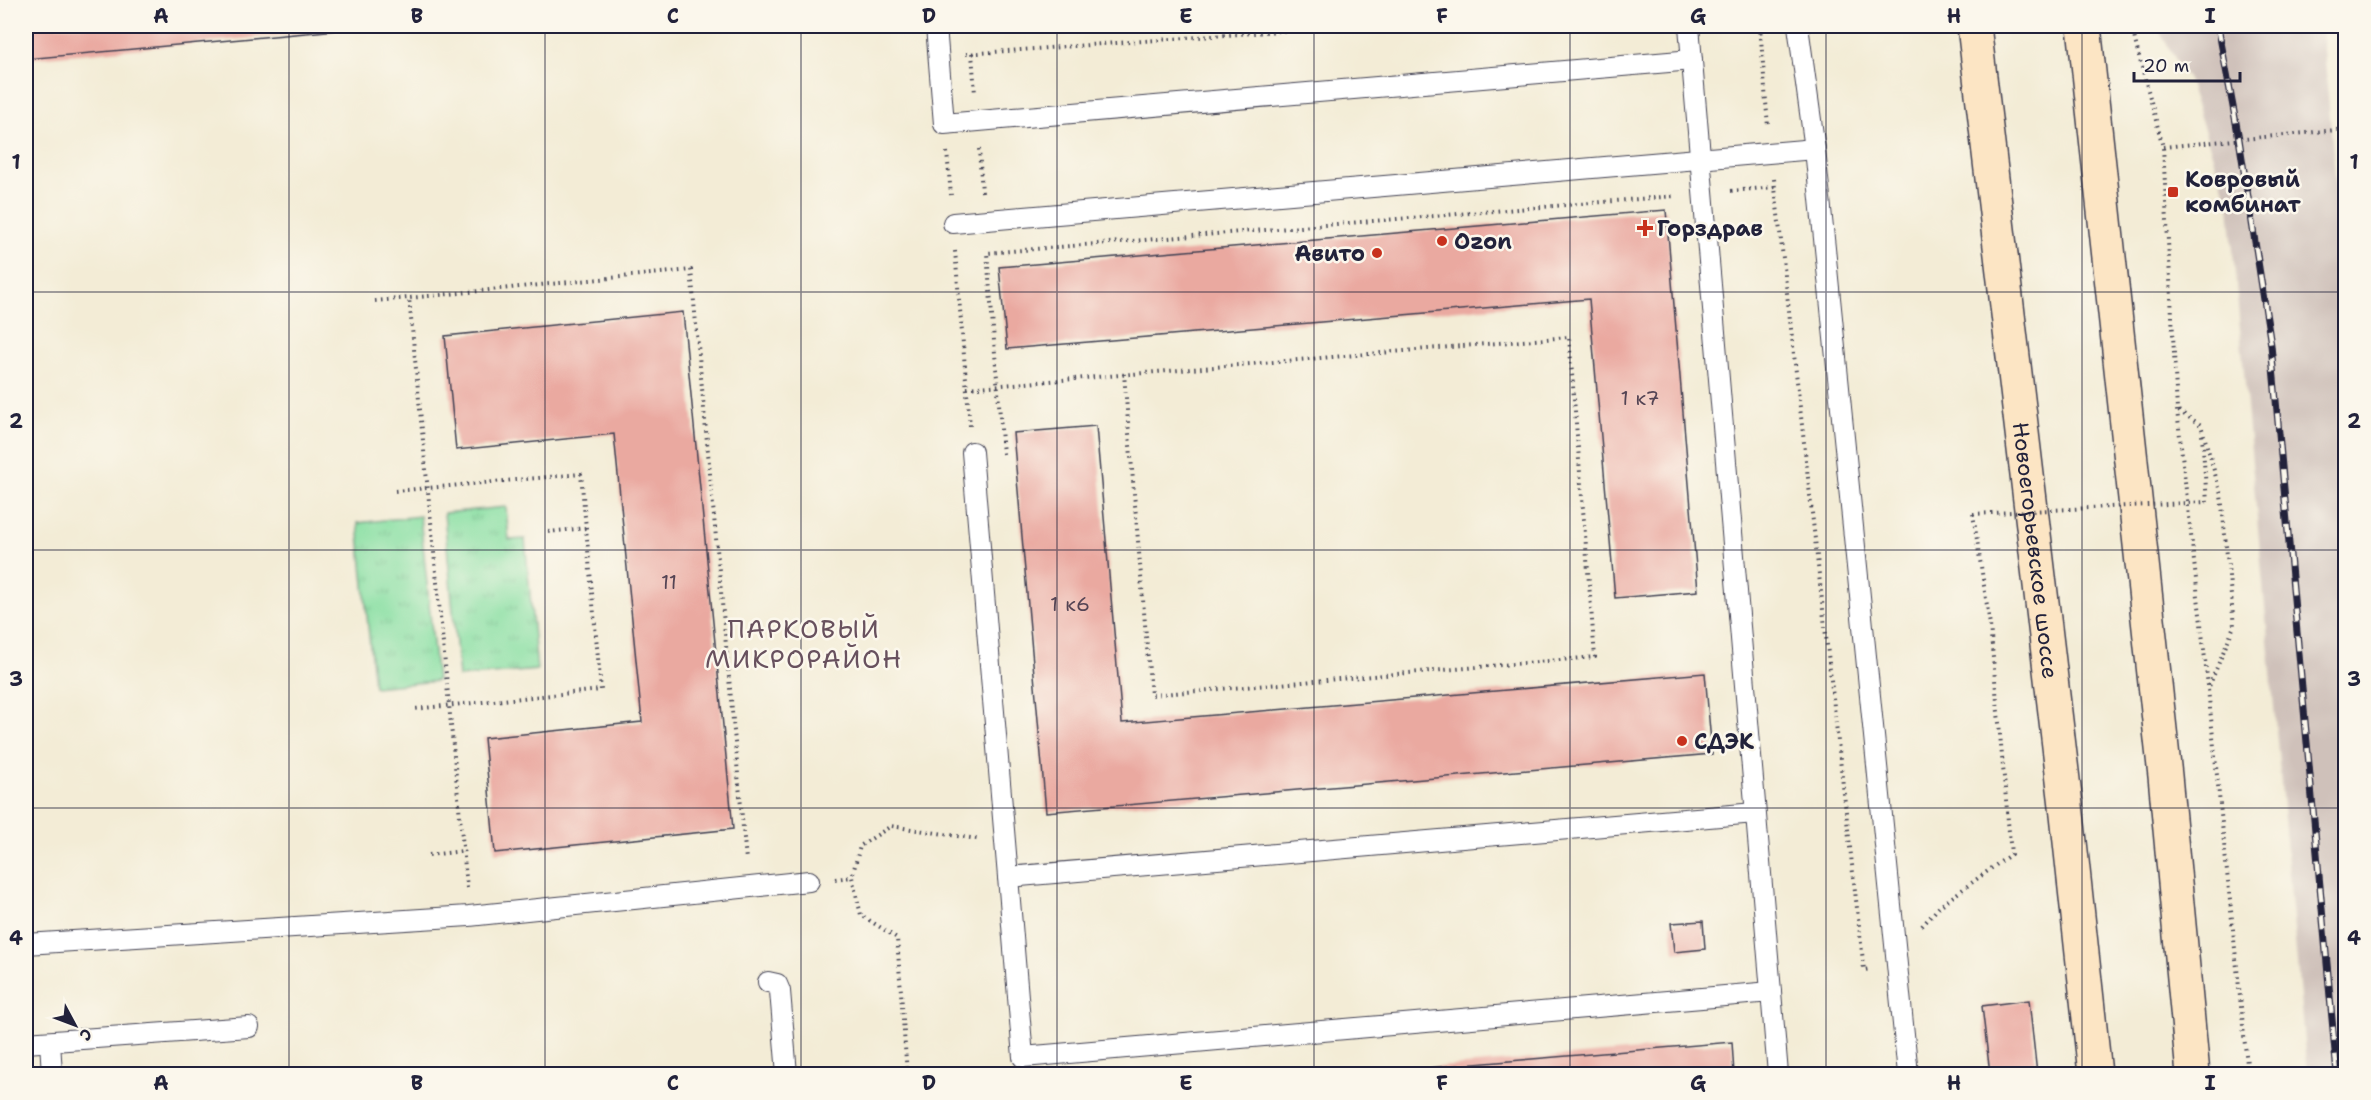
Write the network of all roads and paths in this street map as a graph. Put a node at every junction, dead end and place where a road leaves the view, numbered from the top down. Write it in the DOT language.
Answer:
graph roads {
  1 [pos="936,26"];
  2 [pos="1349,26"];
  3 [pos="1689,26"];
  4 [pos="1760,26"];
  5 [pos="1798,26"];
  6 [pos="1974,26"];
  7 [pos="2084,26"];
  8 [pos="2133,26"];
  9 [pos="972,53"];
  10 [pos="938,56"];
  11 [pos="1692,60"];
  12 [pos="977,122"];
  13 [pos="944,124"];
  14 [pos="2346,129"];
  15 [pos="2163,147"];
  16 [pos="1815,148"];
  17 [pos="1770,152"];
  18 [pos="1700,158"];
  19 [pos="1775,188"];
  20 [pos="1703,194"];
  21 [pos="984,220"];
  22 [pos="953,223"];
  23 [pos="987,253"];
  24 [pos="409,298"];
  25 [pos="375,301"];
  26 [pos="1124,374"];
  27 [pos="998,385"];
  28 [pos="967,388"];
  29 [pos="2177,410"];
  30 [pos="2201,425"];
  31 [pos="972,452"];
  32 [pos="1003,455"];
  33 [pos="428,488"];
  34 [pos="395,490"];
  35 [pos="586,528"];
  36 [pos="548,532"];
  37 [pos="2208,689"];
  38 [pos="449,705"];
  39 [pos="414,709"];
  40 [pos="1755,813"];
  41 [pos="1005,844"];
  42 [pos="463,851"];
  43 [pos="429,855"];
  44 [pos="1008,878"];
  45 [pos="809,881"];
  46 [pos="749,887"];
  47 [pos="469,916"];
  48 [pos="1922,938"];
  49 [pos="26,944"];
  50 [pos="1864,970"];
  51 [pos="768,982"];
  52 [pos="1771,992"];
  53 [pos="249,1027"];
  54 [pos="50,1042"];
  55 [pos="26,1043"];
  56 [pos="52,1074"];
  57 [pos="787,1074"];
  58 [pos="907,1074"];
  59 [pos="1778,1074"];
  60 [pos="1908,1074"];
  61 [pos="2095,1074"];
  62 [pos="2193,1074"];
  63 [pos="2248,1074"];
  1 -- 10 [label="lane"];
  2 -- 9 [label="path"];
  3 -- 11 [label="lane"];
  4 -- 17 [label="path"];
  5 -- 16 [label="lane"];
  6 -- 61 [label="main road, Новоегорьевское шоссе"];
  7 -- 62 [label="main road"];
  8 -- 15 [label="path"];
  9 -- 10 [label="path"];
  9 -- 12 [label="path"];
  10 -- 13 [label="lane"];
  11 -- 12 [label="lane"];
  11 -- 18 [label="lane"];
  12 -- 13 [label="lane"];
  12 -- 21 [label="path"];
  13 -- 22 [label="path"];
  14 -- 15 [label="path"];
  15 -- 29 [label="path"];
  16 -- 17 [label="lane"];
  16 -- 60 [label="lane"];
  17 -- 18 [label="lane"];
  17 -- 19 [label="path"];
  18 -- 20 [label="lane"];
  18 -- 21 [label="lane"];
  19 -- 20 [label="path"];
  19 -- 50 [label="path"];
  20 -- 23 [label="path"];
  20 -- 40 [label="lane"];
  21 -- 22 [label="lane"];
  21 -- 23 [label="path"];
  22 -- 28 [label="path"];
  23 -- 27 [label="path"];
  24 -- 25 [label="path"];
  24 -- 33 [label="path"];
  24 -- 46 [label="path"];
  26 -- 26 [label="path"];
  26 -- 27 [label="path"];
  27 -- 28 [label="path"];
  27 -- 32 [label="path"];
  28 -- 31 [label="path"];
  29 -- 30 [label="path"];
  29 -- 37 [label="path"];
  30 -- 37 [label="path"];
  30 -- 48 [label="path, bridge"];
  31 -- 41 [label="lane"];
  33 -- 34 [label="path"];
  33 -- 35 [label="path"];
  33 -- 38 [label="path"];
  35 -- 36 [label="path"];
  35 -- 38 [label="path"];
  37 -- 63 [label="path"];
  38 -- 39 [label="path"];
  38 -- 42 [label="path"];
  40 -- 44 [label="lane"];
  40 -- 52 [label="lane"];
  41 -- 44 [label="lane"];
  41 -- 58 [label="path"];
  42 -- 43 [label="path"];
  42 -- 47 [label="path"];
  44 -- 52 [label="lane"];
  45 -- 46 [label="lane"];
  46 -- 47 [label="lane"];
  47 -- 49 [label="lane"];
  51 -- 57 [label="lane"];
  52 -- 59 [label="lane"];
  53 -- 54 [label="lane"];
  54 -- 55 [label="lane"];
  54 -- 56 [label="lane"];
}
